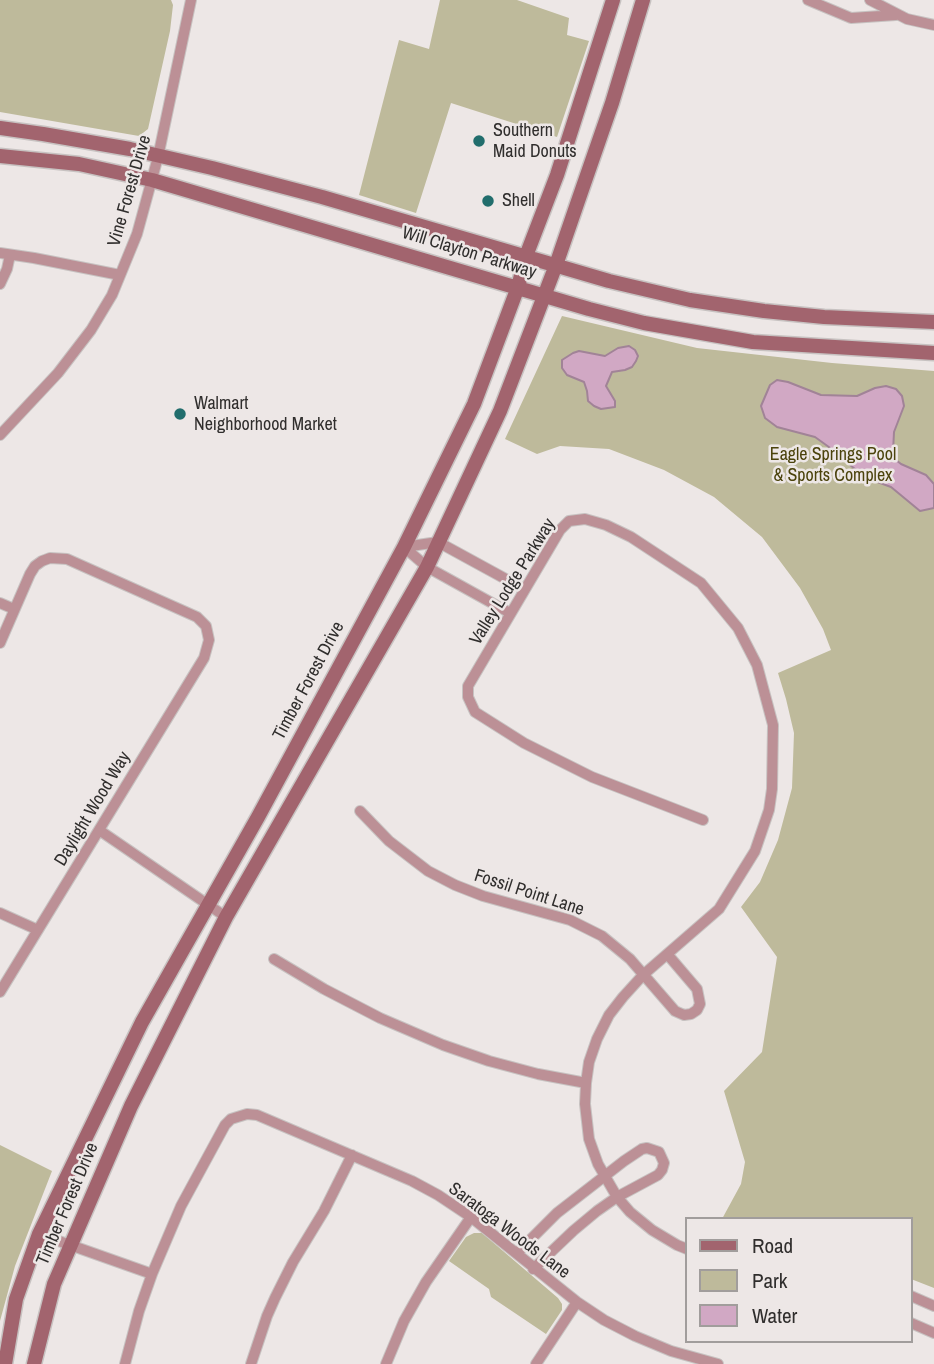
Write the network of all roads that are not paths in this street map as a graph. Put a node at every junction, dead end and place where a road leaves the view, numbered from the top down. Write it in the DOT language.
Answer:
graph roads {
  1 [pos="191,0"];
  2 [pos="613,0"];
  3 [pos="643,0"];
  4 [pos="808,0"];
  5 [pos="870,0"];
  6 [pos="896,15"];
  7 [pos="934,25"];
  8 [pos="0,128"];
  9 [pos="0,156"];
  10 [pos="158,157"];
  11 [pos="152,180"];
  12 [pos="5,254"];
  13 [pos="526,256"];
  14 [pos="556,265"];
  15 [pos="120,275"];
  16 [pos="0,284"];
  17 [pos="518,287"];
  18 [pos="543,296"];
  19 [pos="934,322"];
  20 [pos="934,353"];
  21 [pos="0,435"];
  22 [pos="438,542"];
  23 [pos="404,547"];
  24 [pos="427,568"];
  25 [pos="524,589"];
  26 [pos="0,603"];
  27 [pos="14,609"];
  28 [pos="510,613"];
  29 [pos="0,643"];
  30 [pos="360,811"];
  31 [pos="703,820"];
  32 [pos="99,830"];
  33 [pos="208,905"];
  34 [pos="0,913"];
  35 [pos="226,917"];
  36 [pos="38,930"];
  37 [pos="668,955"];
  38 [pos="274,959"];
  39 [pos="643,975"];
  40 [pos="0,992"];
  41 [pos="586,1083"];
  42 [pos="352,1155"];
  43 [pos="604,1176"];
  44 [pos="617,1197"];
  45 [pos="471,1217"];
  46 [pos="39,1234"];
  47 [pos="70,1245"];
  48 [pos="685,1248"];
  49 [pos="517,1253"];
  50 [pos="533,1269"];
  51 [pos="152,1274"];
  52 [pos="913,1297"];
  53 [pos="577,1302"];
  54 [pos="934,1306"];
  55 [pos="913,1324"];
  56 [pos="934,1333"];
  57 [pos="710,1363"];
  58 [pos="5,1364"];
  59 [pos="34,1364"];
  60 [pos="125,1364"];
  61 [pos="251,1364"];
  62 [pos="386,1364"];
  63 [pos="536,1364"];
  1 -- 10 [label="street, Vine Forest Drive"];
  2 -- 13 [label="main road, Timber Forest Drive"];
  3 -- 14 [label="main road, Timber Forest Drive"];
  4 -- 6 [label="street"];
  5 -- 6 [label="street"];
  6 -- 7 [label="street"];
  8 -- 10 [label="main road, Will Clayton Parkway"];
  9 -- 11 [label="main road, Will Clayton Parkway"];
  10 -- 11 [label="street, Vine Forest Drive"];
  10 -- 13 [label="main road, Will Clayton Parkway"];
  11 -- 15 [label="street, Vine Forest Drive"];
  11 -- 17 [label="main road, Will Clayton Parkway"];
  12 -- 15 [label="street"];
  12 -- 16 [label="street"];
  13 -- 14 [label="main road, Will Clayton Parkway"];
  13 -- 17 [label="main road, Timber Forest Drive"];
  14 -- 18 [label="main road, Timber Forest Drive"];
  14 -- 19 [label="main road, Will Clayton Parkway"];
  15 -- 21 [label="street, Vine Forest Drive"];
  17 -- 18 [label="main road, Will Clayton Parkway"];
  17 -- 23 [label="main road, Timber Forest Drive"];
  18 -- 20 [label="main road, Will Clayton Parkway"];
  18 -- 22 [label="main road, Timber Forest Drive"];
  22 -- 23 [label="street"];
  22 -- 24 [label="main road, Timber Forest Drive"];
  22 -- 25 [label="street"];
  23 -- 24 [label="street"];
  23 -- 33 [label="main road, Timber Forest Drive"];
  24 -- 28 [label="street"];
  24 -- 35 [label="main road, Timber Forest Drive"];
  25 -- 28 [label="street, Valley Lodge Parkway"];
  25 -- 37 [label="street, Valley Lodge Parkway"];
  26 -- 27 [label="street"];
  27 -- 29 [label="street"];
  27 -- 32 [label="street, Daylight Wood Way"];
  28 -- 31 [label="street, Valley Lodge Parkway"];
  30 -- 39 [label="street, Fossil Point Lane"];
  32 -- 33 [label="street"];
  32 -- 36 [label="street, Daylight Wood Way"];
  33 -- 35 [label="street"];
  33 -- 46 [label="main road, Timber Forest Drive"];
  34 -- 36 [label="street"];
  35 -- 47 [label="main road, Timber Forest Drive"];
  36 -- 40 [label="street, Daylight Wood Way"];
  37 -- 39 [label="street, Valley Lodge Parkway"];
  37 -- 39 [label="street, Fossil Point Lane"];
  38 -- 41 [label="street"];
  39 -- 41 [label="street, Valley Lodge Parkway"];
  41 -- 43 [label="street, Valley Lodge Parkway"];
  42 -- 45 [label="street, Saratoga Woods Lane"];
  42 -- 51 [label="street, Saratoga Woods Lane"];
  42 -- 61 [label="street"];
  43 -- 44 [label="street, Valley Lodge Parkway"];
  43 -- 44 [label="street"];
  43 -- 49 [label="street"];
  44 -- 48 [label="street, Valley Lodge Parkway"];
  44 -- 50 [label="street"];
  45 -- 49 [label="street, Saratoga Woods Lane"];
  45 -- 62 [label="street"];
  46 -- 47 [label="street"];
  46 -- 58 [label="main road, Timber Forest Drive"];
  47 -- 51 [label="street"];
  47 -- 59 [label="main road, Timber Forest Drive"];
  49 -- 50 [label="street, Saratoga Woods Lane"];
  50 -- 53 [label="street, Saratoga Woods Lane"];
  51 -- 60 [label="street"];
  52 -- 54 [label="street"];
  53 -- 57 [label="street, Saratoga Woods Lane"];
  53 -- 63 [label="street"];
  55 -- 56 [label="street"];
}
